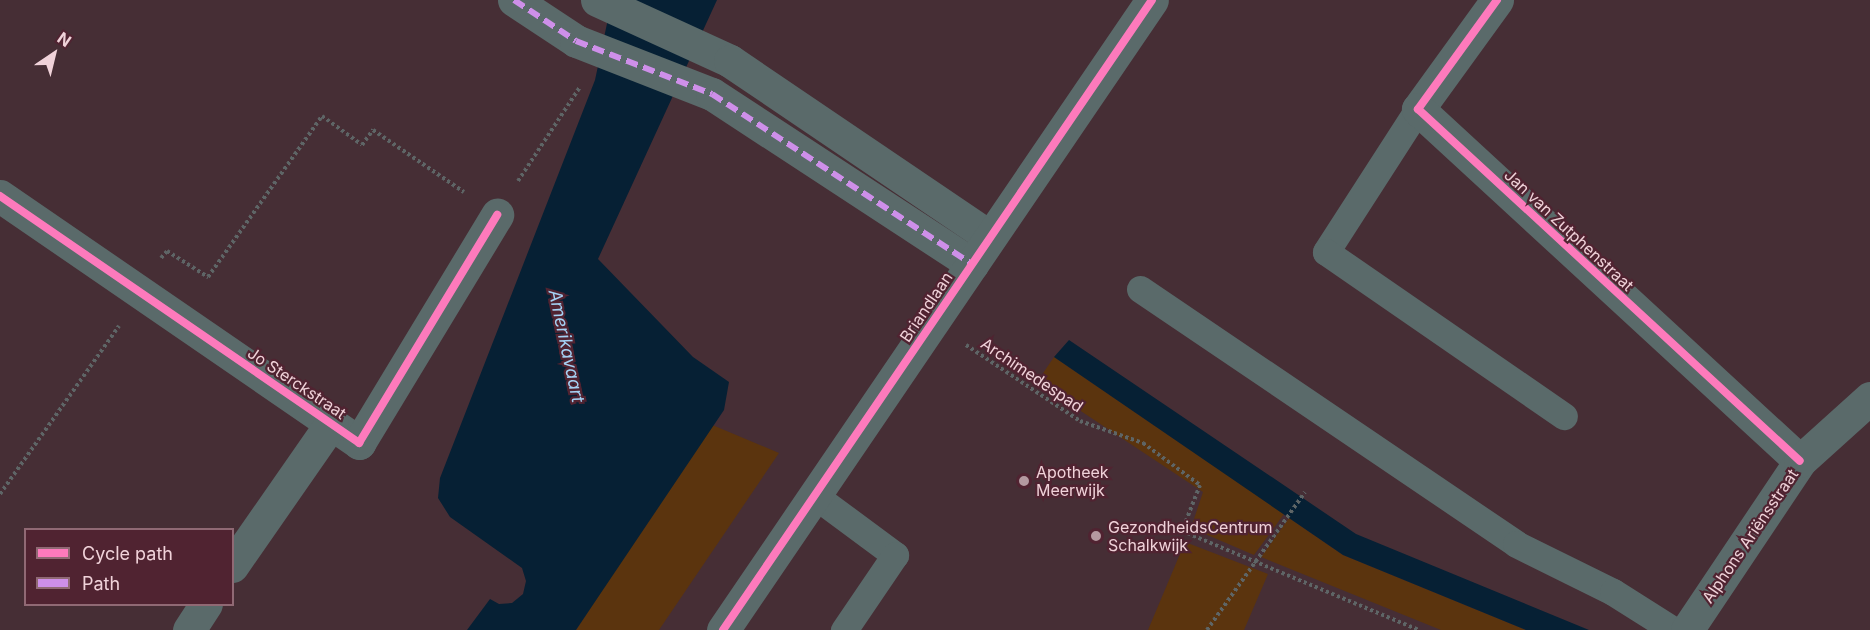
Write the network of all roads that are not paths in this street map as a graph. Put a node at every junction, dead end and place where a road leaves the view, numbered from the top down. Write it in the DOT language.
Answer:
graph roads {
  1 [pos="514,0"];
  2 [pos="597,0"];
  3 [pos="1152,0"];
  4 [pos="1497,0"];
  5 [pos="1418,109"];
  6 [pos="0,196"];
  7 [pos="497,214"];
  8 [pos="990,237"];
  9 [pos="972,264"];
  10 [pos="1140,289"];
  11 [pos="1870,398"];
  12 [pos="1564,416"];
  13 [pos="332,422"];
  14 [pos="1800,461"];
  15 [pos="814,495"];
  16 [pos="234,563"];
  17 [pos="205,606"];
  18 [pos="189,630"];
  19 [pos="723,630"];
  20 [pos="844,630"];
  21 [pos="1673,630"];
  22 [pos="1687,630"];
  1 -- 9 [label="street"];
  2 -- 8 [label="street"];
  3 -- 8 [label="street, Briandlaan"];
  4 -- 5 [label="street"];
  5 -- 12 [label="lane"];
  5 -- 14 [label="street, Jan van Zutphenstraat"];
  6 -- 13 [label="street, Jo Sterckstraat"];
  7 -- 13 [label="street, Jo Sterckstraat"];
  8 -- 9 [label="street, Briandlaan"];
  9 -- 15 [label="street, Briandlaan"];
  10 -- 21 [label="lane"];
  11 -- 14 [label="street, Alphons Ariënsstraat"];
  13 -- 16 [label="street, Jo Sterckstraat"];
  14 -- 22 [label="street, Alphons Ariënsstraat"];
  15 -- 19 [label="street, Briandlaan"];
  15 -- 20 [label="lane"];
  17 -- 18 [label="street"];
}
